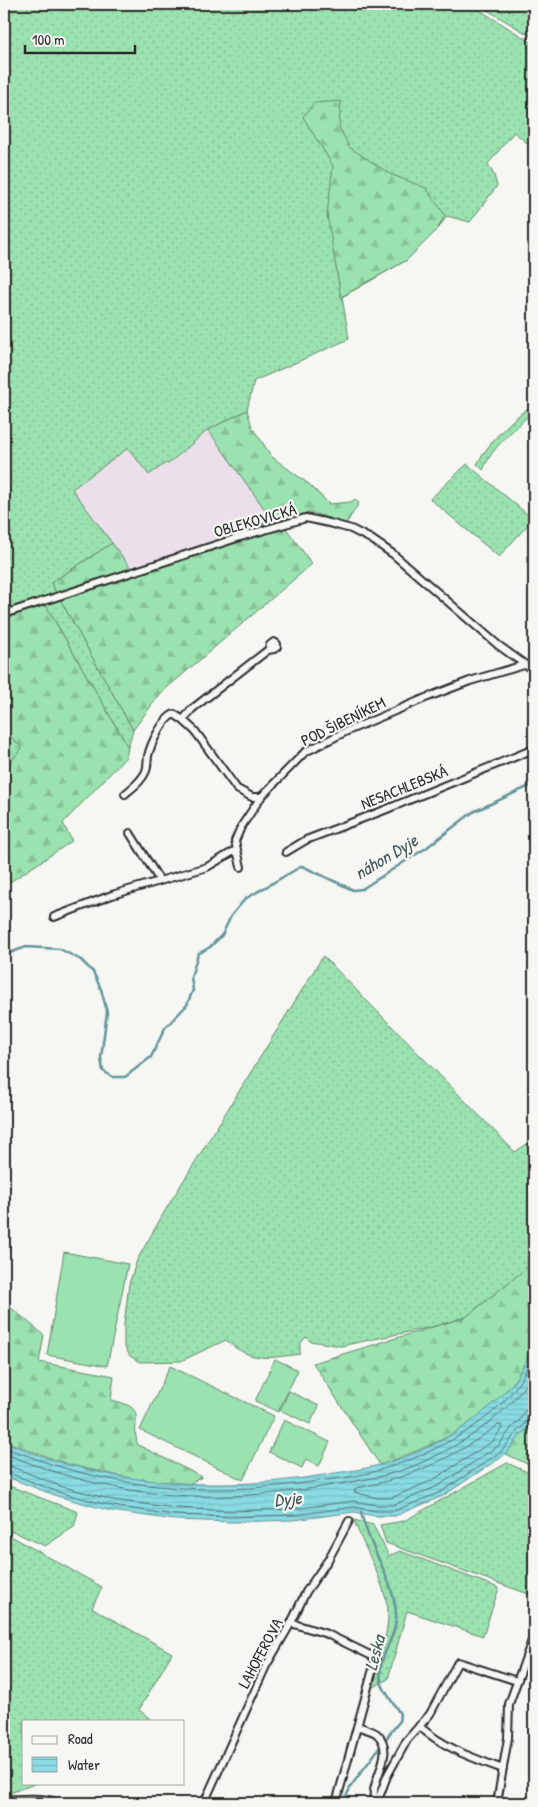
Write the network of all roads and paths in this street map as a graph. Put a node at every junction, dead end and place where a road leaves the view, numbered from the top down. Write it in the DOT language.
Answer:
graph roads {
  1 [pos="4,614"];
  2 [pos="268,650"];
  3 [pos="524,665"];
  4 [pos="534,671"];
  5 [pos="183,720"];
  6 [pos="534,749"];
  7 [pos="125,794"];
  8 [pos="261,797"];
  9 [pos="130,833"];
  10 [pos="236,850"];
  11 [pos="286,852"];
  12 [pos="241,867"];
  13 [pos="160,881"];
  14 [pos="54,917"];
  15 [pos="349,1520"];
  16 [pos="291,1623"];
  17 [pos="534,1634"];
  18 [pos="517,1681"];
  19 [pos="358,1726"];
  20 [pos="419,1726"];
  21 [pos="503,1769"];
  22 [pos="4,1799"];
  23 [pos="58,1803"];
  24 [pos="204,1803"];
  25 [pos="336,1803"];
  26 [pos="376,1803"];
  27 [pos="497,1803"];
  1 -- 3 [label="street, OBLEKOVICKÁ"];
  2 -- 5 [label="street"];
  3 -- 4 [label="street, OBLEKOVICKÁ"];
  3 -- 8 [label="street, POD ŠIBENÍKEM"];
  5 -- 7 [label="street"];
  5 -- 8 [label="street"];
  6 -- 11 [label="street, NESACHLEBSKÁ"];
  8 -- 10 [label="street, POD ŠIBENÍKEM"];
  9 -- 13 [label="street"];
  10 -- 12 [label="street, POD ŠIBENÍKEM"];
  10 -- 13 [label="street"];
  13 -- 14 [label="street"];
  15 -- 16 [label="street, LAHOFEROVA"];
  16 -- 19 [label="street"];
  16 -- 24 [label="street, LAHOFEROVA"];
  17 -- 18 [label="street"];
  18 -- 20 [label="street"];
  18 -- 21 [label="street"];
  19 -- 25 [label="street"];
  19 -- 26 [label="street"];
  20 -- 21 [label="street"];
  20 -- 26 [label="street"];
  21 -- 27 [label="street"];
  22 -- 23 [label="street"];
}
